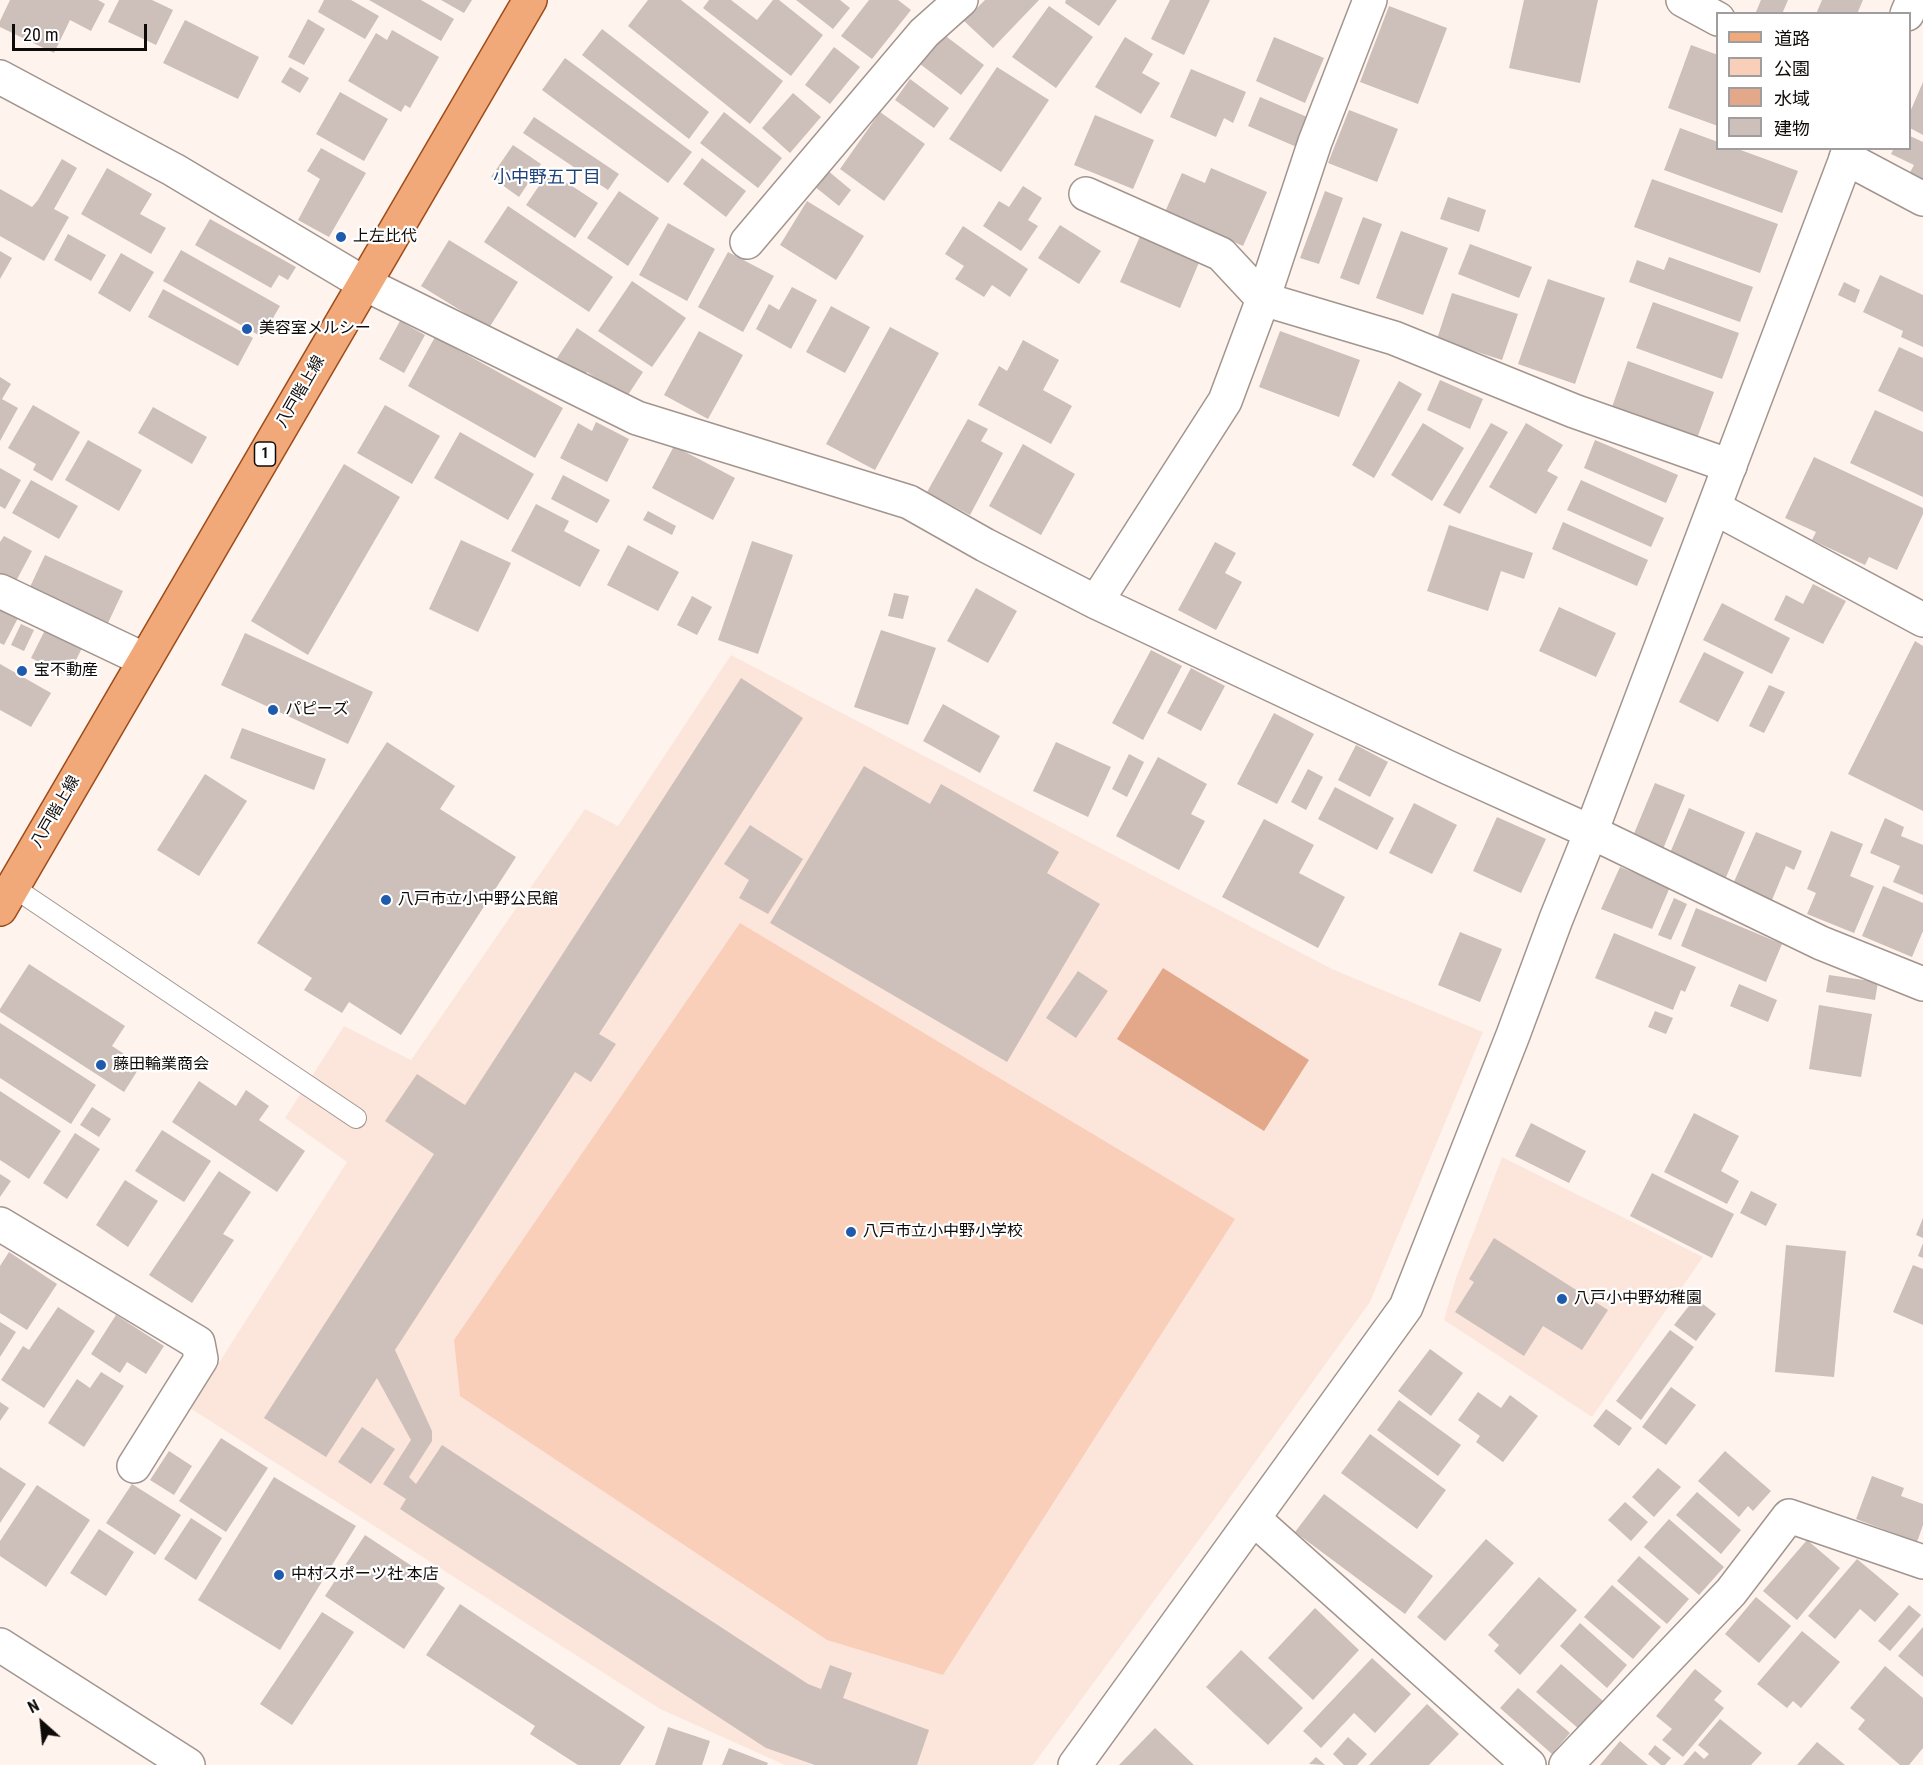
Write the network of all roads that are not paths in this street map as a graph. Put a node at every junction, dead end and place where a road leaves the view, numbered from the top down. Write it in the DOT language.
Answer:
graph roads {
  1 [pos="530,0"];
  2 [pos="961,0"];
  3 [pos="1370,0"];
  4 [pos="1683,0"];
  5 [pos="1716,18"];
  6 [pos="0,77"];
  7 [pos="1848,153"];
  8 [pos="1086,194"];
  9 [pos="1923,200"];
  10 [pos="747,242"];
  11 [pos="365,284"];
  12 [pos="1263,299"];
  13 [pos="1730,466"];
  14 [pos="1715,508"];
  15 [pos="0,591"];
  16 [pos="1096,602"];
  17 [pos="1923,621"];
  18 [pos="145,660"];
  19 [pos="1591,832"];
  20 [pos="6,898"];
  21 [pos="1923,984"];
  22 [pos="356,1118"];
  23 [pos="0,1224"];
  24 [pos="134,1466"];
  25 [pos="1254,1519"];
  26 [pos="1923,1562"];
  27 [pos="0,1645"];
  28 [pos="188,1765"];
  29 [pos="1075,1765"];
  30 [pos="1529,1765"];
  31 [pos="1566,1765"];
  1 -- 11 [label="main road, 八戸階上線 / 1"];
  2 -- 10 [label="street"];
  3 -- 12 [label="street"];
  4 -- 5 [label="street"];
  6 -- 11 [label="street"];
  7 -- 9 [label="street"];
  7 -- 13 [label="street"];
  8 -- 12 [label="street"];
  11 -- 16 [label="street"];
  11 -- 18 [label="main road, 八戸階上線 / 1"];
  12 -- 13 [label="street"];
  12 -- 16 [label="street"];
  13 -- 14 [label="street"];
  14 -- 17 [label="street"];
  14 -- 19 [label="street"];
  15 -- 18 [label="street"];
  16 -- 19 [label="street"];
  18 -- 20 [label="main road, 八戸階上線 / 1"];
  19 -- 21 [label="street"];
  19 -- 25 [label="street"];
  20 -- 22 [label="lane"];
  23 -- 24 [label="street"];
  25 -- 29 [label="street"];
  25 -- 30 [label="street"];
  26 -- 31 [label="street"];
  27 -- 28 [label="street"];
}
